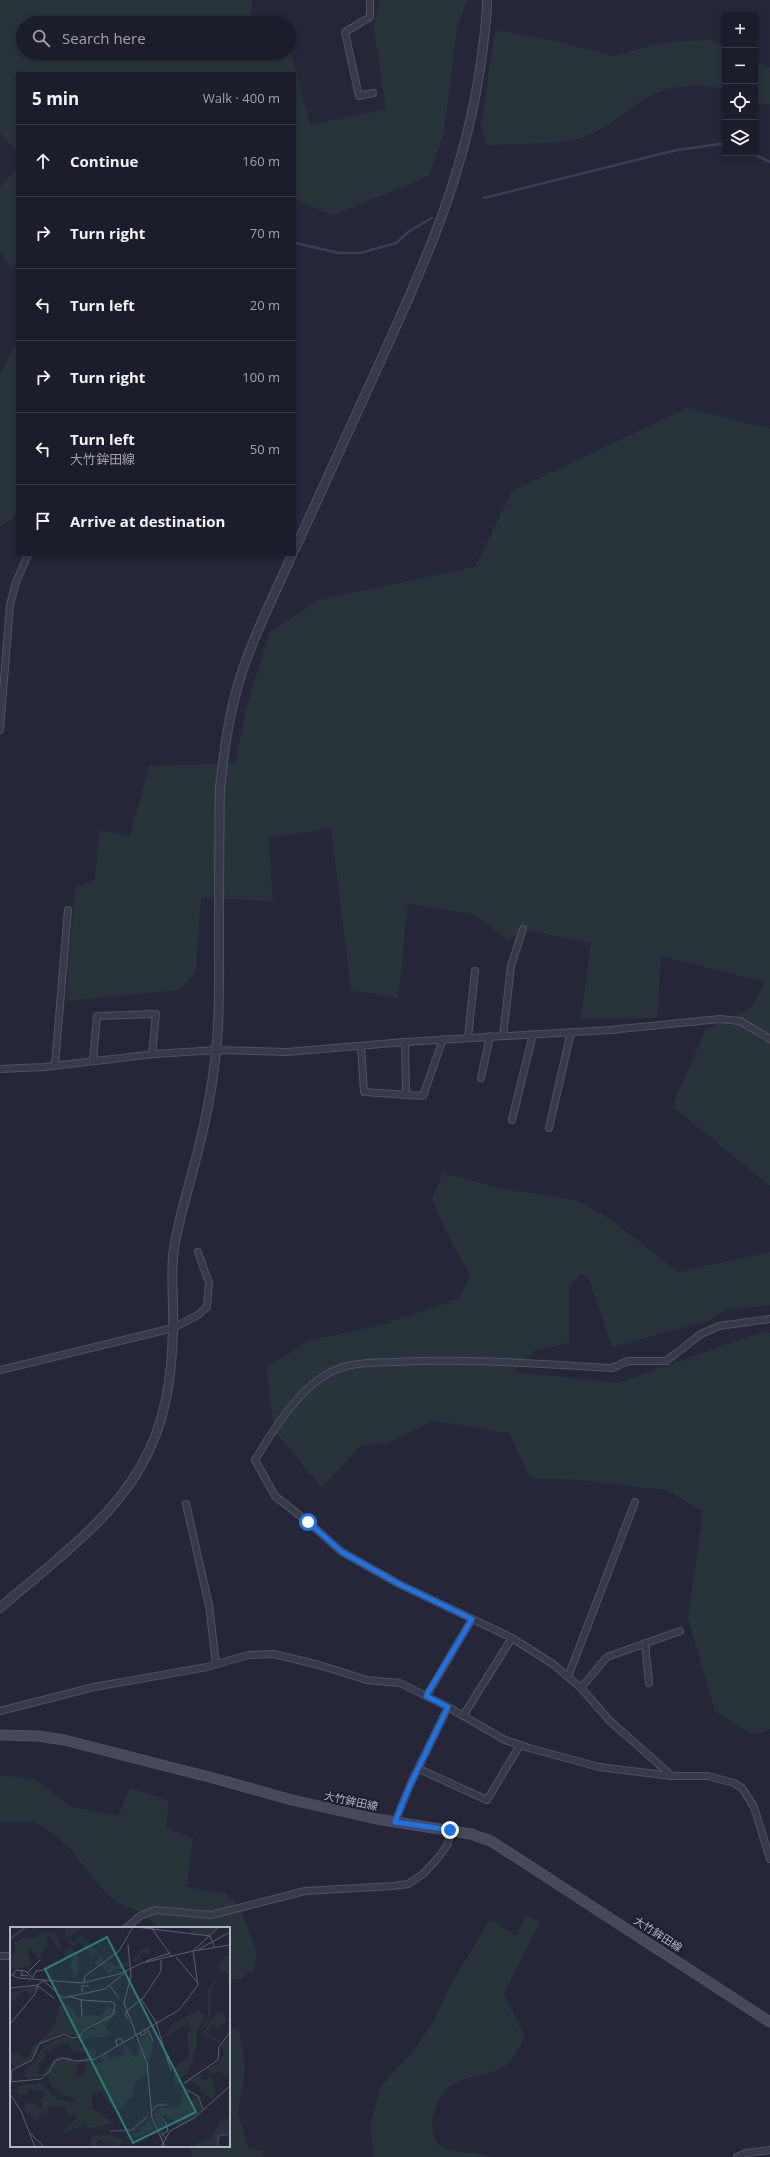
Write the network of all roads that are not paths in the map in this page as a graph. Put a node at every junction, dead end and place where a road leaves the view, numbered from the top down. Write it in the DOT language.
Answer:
graph roads {
  1 [pos="370,0"];
  2 [pos="487,0"];
  3 [pos="373,93"];
  4 [pos="296,547"];
  5 [pos="28,556"];
  6 [pos="292,556"];
  7 [pos="0,730"];
  8 [pos="68,910"];
  9 [pos="523,929"];
  10 [pos="475,971"];
  11 [pos="571,1032"];
  12 [pos="533,1034"];
  13 [pos="490,1036"];
  14 [pos="503,1036"];
  15 [pos="468,1038"];
  16 [pos="443,1039"];
  17 [pos="770,1040"];
  18 [pos="405,1042"];
  19 [pos="361,1046"];
  20 [pos="217,1050"];
  21 [pos="152,1054"];
  22 [pos="93,1060"];
  23 [pos="55,1065"];
  24 [pos="0,1069"];
  25 [pos="481,1078"];
  26 [pos="406,1094"];
  27 [pos="512,1120"];
  28 [pos="549,1128"];
  29 [pos="198,1252"];
  30 [pos="770,1319"];
  31 [pos="173,1328"];
  32 [pos="0,1370"];
  33 [pos="635,1502"];
  34 [pos="186,1504"];
  35 [pos="0,1608"];
  36 [pos="472,1619"];
  37 [pos="680,1631"];
  38 [pos="512,1638"];
  39 [pos="645,1643"];
  40 [pos="216,1664"];
  41 [pos="568,1677"];
  42 [pos="649,1683"];
  43 [pos="581,1688"];
  44 [pos="426,1696"];
  45 [pos="448,1707"];
  46 [pos="0,1711"];
  47 [pos="463,1716"];
  48 [pos="0,1735"];
  49 [pos="520,1746"];
  50 [pos="419,1769"];
  51 [pos="672,1776"];
  52 [pos="395,1822"];
  53 [pos="450,1830"];
  54 [pos="770,1859"];
  55 [pos="127,1927"];
  56 [pos="770,2022"];
  57 [pos="770,2150"];
  58 [pos="737,2157"];
  1 -- 3 [label="street"];
  2 -- 4 [label="street"];
  5 -- 7 [label="street"];
  6 -- 20 [label="street"];
  8 -- 23 [label="street"];
  9 -- 14 [label="street"];
  10 -- 15 [label="street"];
  11 -- 12 [label="street"];
  11 -- 17 [label="street"];
  11 -- 28 [label="street"];
  12 -- 14 [label="street"];
  12 -- 27 [label="street"];
  13 -- 14 [label="street"];
  13 -- 15 [label="street"];
  13 -- 25 [label="street"];
  15 -- 16 [label="street"];
  16 -- 18 [label="street"];
  16 -- 26 [label="street"];
  18 -- 19 [label="street"];
  18 -- 26 [label="street"];
  19 -- 20 [label="street"];
  19 -- 26 [label="street"];
  20 -- 21 [label="street"];
  20 -- 31 [label="street"];
  21 -- 22 [label="street"];
  21 -- 22 [label="street"];
  22 -- 23 [label="street"];
  23 -- 24 [label="street"];
  29 -- 31 [label="street"];
  30 -- 36 [label="street"];
  31 -- 32 [label="street"];
  31 -- 35 [label="street"];
  33 -- 41 [label="street"];
  34 -- 40 [label="street"];
  36 -- 38 [label="street"];
  36 -- 44 [label="street"];
  37 -- 39 [label="street"];
  38 -- 41 [label="street"];
  38 -- 47 [label="street"];
  39 -- 42 [label="street"];
  39 -- 43 [label="street"];
  40 -- 44 [label="street"];
  40 -- 46 [label="street"];
  41 -- 43 [label="street"];
  43 -- 51 [label="street"];
  44 -- 45 [label="street"];
  45 -- 47 [label="street"];
  45 -- 50 [label="street"];
  47 -- 49 [label="street"];
  48 -- 52 [label="main road, 大竹鉾田線"];
  49 -- 50 [label="street"];
  49 -- 51 [label="street"];
  50 -- 52 [label="street"];
  51 -- 54 [label="street"];
  52 -- 53 [label="main road, 大竹鉾田線"];
  53 -- 55 [label="street"];
  53 -- 56 [label="main road, 大竹鉾田線"];
  57 -- 58 [label="street"];
}
